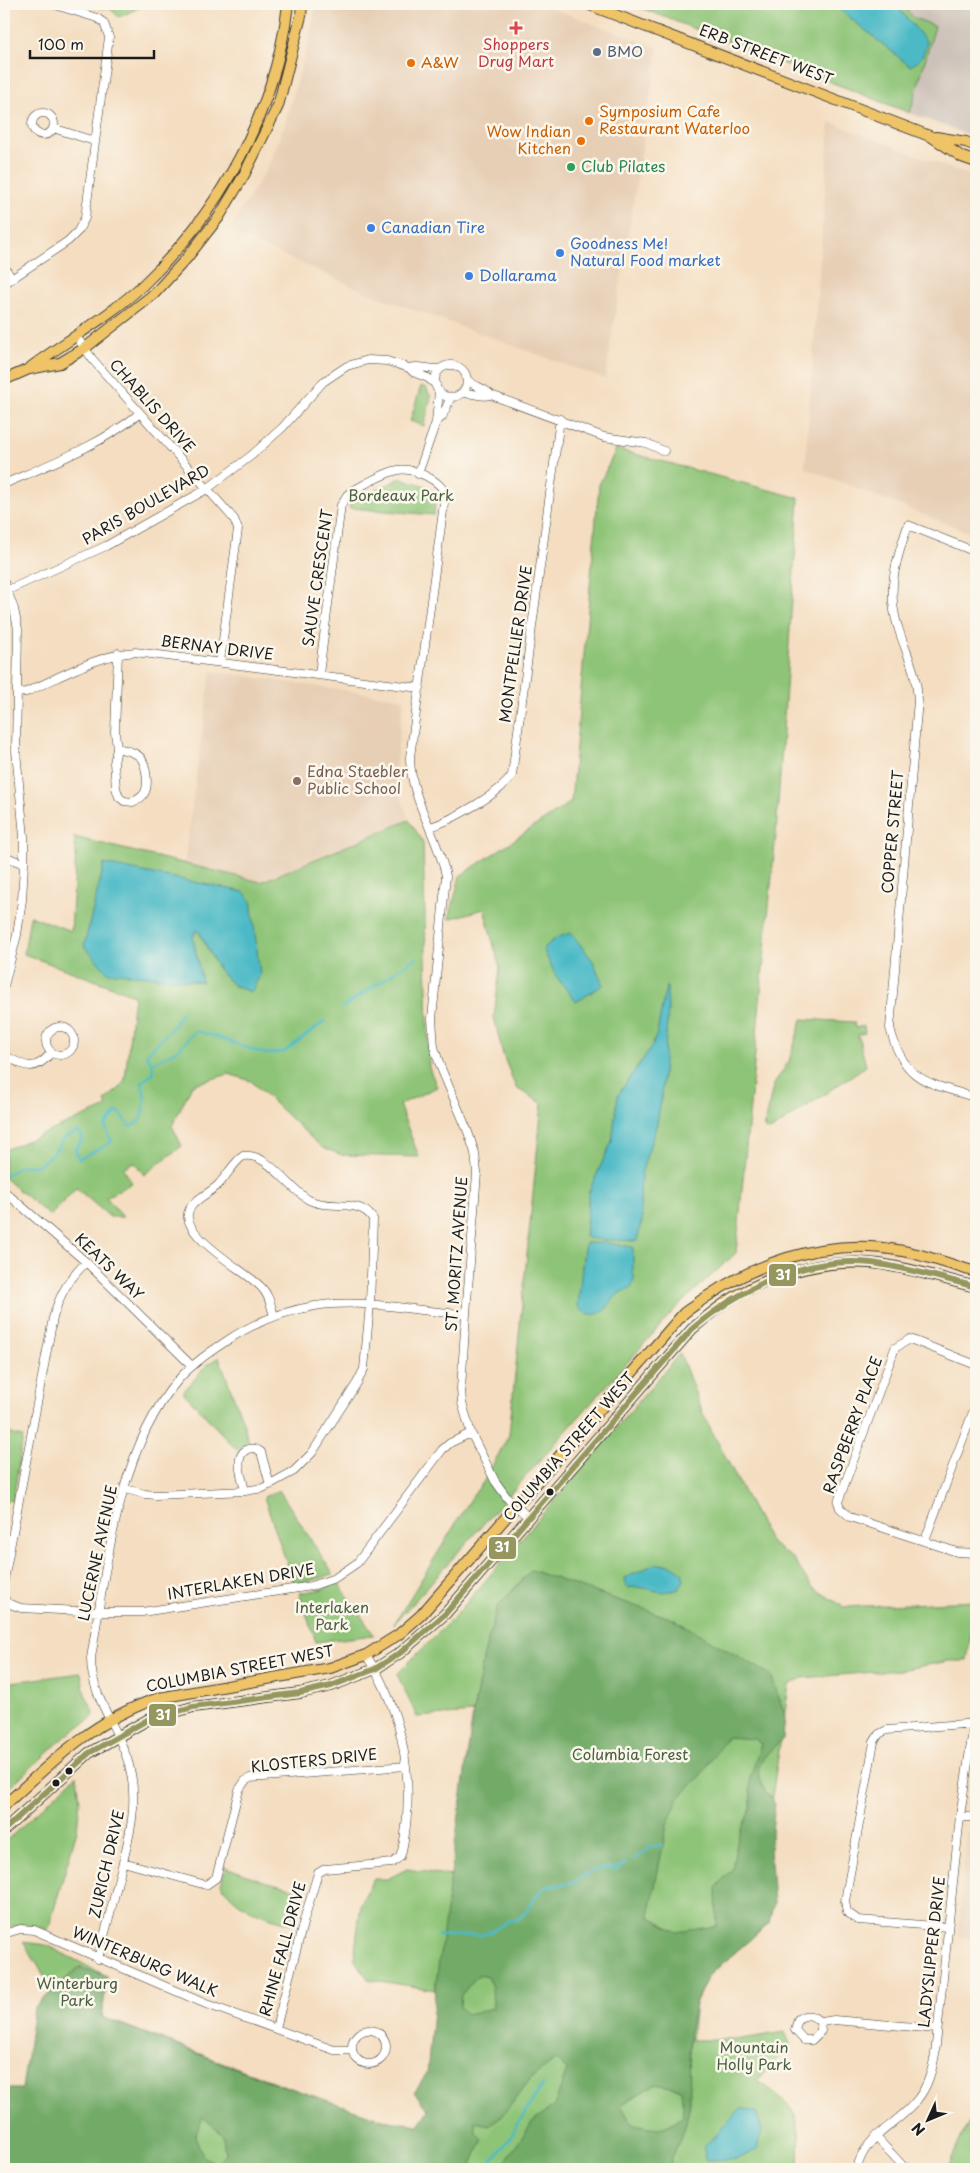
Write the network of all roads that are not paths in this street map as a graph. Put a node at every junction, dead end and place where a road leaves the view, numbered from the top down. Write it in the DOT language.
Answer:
graph roads {
  1 [pos="52,4"];
  2 [pos="288,4"];
  3 [pos="302,4"];
  4 [pos="587,4"];
  5 [pos="53,128"];
  6 [pos="932,137"];
  7 [pos="94,141"];
  8 [pos="976,146"];
  9 [pos="976,162"];
  10 [pos="4,266"];
  11 [pos="12,279"];
  12 [pos="4,284"];
  13 [pos="76,336"];
  14 [pos="85,348"];
  15 [pos="409,368"];
  16 [pos="441,368"];
  17 [pos="29,369"];
  18 [pos="466,378"];
  19 [pos="4,380"];
  20 [pos="437,388"];
  21 [pos="460,394"];
  22 [pos="491,395"];
  23 [pos="450,397"];
  24 [pos="140,413"];
  25 [pos="560,419"];
  26 [pos="436,422"];
  27 [pos="664,451"];
  28 [pos="418,474"];
  29 [pos="4,484"];
  30 [pos="208,489"];
  31 [pos="976,552"];
  32 [pos="4,582"];
  33 [pos="8,590"];
  34 [pos="118,653"];
  35 [pos="220,662"];
  36 [pos="319,674"];
  37 [pos="420,688"];
  38 [pos="17,693"];
  39 [pos="117,748"];
  40 [pos="431,827"];
  41 [pos="4,856"];
  42 [pos="24,864"];
  43 [pos="4,986"];
  44 [pos="51,1053"];
  45 [pos="4,1055"];
  46 [pos="976,1098"];
  47 [pos="4,1191"];
  48 [pos="86,1262"];
  49 [pos="976,1272"];
  50 [pos="976,1287"];
  51 [pos="370,1304"];
  52 [pos="466,1314"];
  53 [pos="274,1316"];
  54 [pos="976,1365"];
  55 [pos="192,1366"];
  56 [pos="976,1404"];
  57 [pos="471,1433"];
  58 [pos="270,1485"];
  59 [pos="125,1489"];
  60 [pos="244,1491"];
  61 [pos="515,1506"];
  62 [pos="528,1517"];
  63 [pos="925,1540"];
  64 [pos="976,1553"];
  65 [pos="4,1580"];
  66 [pos="4,1597"];
  67 [pos="99,1612"];
  68 [pos="366,1655"];
  69 [pos="375,1669"];
  70 [pos="976,1710"];
  71 [pos="110,1720"];
  72 [pos="975,1723"];
  73 [pos="118,1735"];
  74 [pos="406,1766"];
  75 [pos="4,1806"];
  76 [pos="960,1816"];
  77 [pos="976,1818"];
  78 [pos="4,1830"];
  79 [pos="123,1862"];
  80 [pos="948,1927"];
  81 [pos="4,1934"];
  82 [pos="98,1959"];
  83 [pos="820,2022"];
  84 [pos="276,2028"];
  85 [pos="937,2029"];
  86 [pos="352,2050"];
  87 [pos="875,2136"];
  88 [pos="857,2169"];
  89 [pos="911,2169"];
  1 -- 7 [label="street"];
  2 -- 13 [label="main road"];
  3 -- 14 [label="main road"];
  4 -- 6 [label="main road, ERB STREET WEST"];
  5 -- 7 [label="street"];
  6 -- 8 [label="main road, ERB STREET WEST"];
  6 -- 9 [label="main road, ERB STREET WEST"];
  7 -- 11 [label="street"];
  10 -- 11 [label="street"];
  11 -- 12 [label="street"];
  13 -- 14 [label="street, CHABLIS DRIVE"];
  13 -- 17 [label="main road"];
  14 -- 17 [label="main road"];
  14 -- 24 [label="street, CHABLIS DRIVE"];
  15 -- 16 [label="street, PARIS BOULEVARD"];
  15 -- 20 [label="street, PARIS BOULEVARD"];
  15 -- 30 [label="street, PARIS BOULEVARD"];
  16 -- 18 [label="street"];
  16 -- 20 [label="street"];
  17 -- 19 [label="main road"];
  18 -- 21 [label="street"];
  18 -- 22 [label="street"];
  20 -- 23 [label="street"];
  20 -- 26 [label="street"];
  21 -- 22 [label="street"];
  21 -- 23 [label="street"];
  22 -- 25 [label="street"];
  23 -- 26 [label="street"];
  24 -- 29 [label="street"];
  24 -- 30 [label="street, CHABLIS DRIVE"];
  25 -- 27 [label="street"];
  25 -- 40 [label="street, MONTPELLIER DRIVE"];
  26 -- 28 [label="street"];
  28 -- 36 [label="street, SAUVE CRESCENT"];
  28 -- 37 [label="street, SAUVE CRESCENT"];
  30 -- 33 [label="street, PARIS BOULEVARD"];
  30 -- 35 [label="street, CHABLIS DRIVE"];
  31 -- 46 [label="street, COPPER STREET"];
  32 -- 33 [label="street"];
  33 -- 38 [label="street"];
  34 -- 35 [label="street, BERNAY DRIVE"];
  34 -- 38 [label="street, BERNAY DRIVE"];
  34 -- 39 [label="street"];
  35 -- 36 [label="street, BERNAY DRIVE"];
  36 -- 37 [label="street, BERNAY DRIVE"];
  37 -- 40 [label="street, ST. MORITZ AVENUE"];
  38 -- 42 [label="street"];
  39 -- 39 [label="street"];
  40 -- 52 [label="street, ST. MORITZ AVENUE"];
  41 -- 42 [label="street"];
  42 -- 43 [label="street"];
  44 -- 45 [label="street"];
  47 -- 48 [label="street, KEATS WAY"];
  48 -- 55 [label="street, KEATS WAY"];
  48 -- 65 [label="street"];
  49 -- 61 [label="main road, COLUMBIA STREET WEST"];
  50 -- 62 [label="main road, COLUMBIA STREET WEST"];
  51 -- 52 [label="street, LUCERNE AVENUE"];
  51 -- 53 [label="street, LUCERNE AVENUE"];
  51 -- 53 [label="street"];
  51 -- 58 [label="street"];
  52 -- 57 [label="street, ST. MORITZ AVENUE"];
  53 -- 55 [label="street, LUCERNE AVENUE"];
  54 -- 63 [label="street, RASPBERRY PLACE"];
  55 -- 59 [label="street, LUCERNE AVENUE"];
  56 -- 63 [label="street"];
  57 -- 61 [label="street, ST. MORITZ AVENUE"];
  57 -- 67 [label="street, INTERLAKEN DRIVE"];
  58 -- 60 [label="street"];
  58 -- 60 [label="street"];
  59 -- 60 [label="street"];
  59 -- 67 [label="street, LUCERNE AVENUE"];
  61 -- 62 [label="street, ST. MORITZ AVENUE"];
  61 -- 68 [label="main road, COLUMBIA STREET WEST"];
  62 -- 69 [label="main road, COLUMBIA STREET WEST"];
  63 -- 64 [label="street, RASPBERRY PLACE"];
  66 -- 67 [label="street, INTERLAKEN DRIVE"];
  67 -- 71 [label="street, LUCERNE AVENUE"];
  68 -- 69 [label="street, RHINE FALL DRIVE"];
  68 -- 71 [label="main road, COLUMBIA STREET WEST"];
  69 -- 73 [label="main road, COLUMBIA STREET WEST"];
  69 -- 74 [label="street, RHINE FALL DRIVE"];
  70 -- 72 [label="street, LADYSLIPPER DRIVE"];
  71 -- 73 [label="street, ZURICH DRIVE"];
  71 -- 75 [label="main road, COLUMBIA STREET WEST"];
  72 -- 76 [label="street, LADYSLIPPER DRIVE"];
  72 -- 80 [label="street"];
  73 -- 78 [label="main road, COLUMBIA STREET WEST"];
  73 -- 79 [label="street, ZURICH DRIVE"];
  74 -- 79 [label="street, KLOSTERS DRIVE"];
  74 -- 84 [label="street, RHINE FALL DRIVE"];
  76 -- 77 [label="street"];
  76 -- 80 [label="street, LADYSLIPPER DRIVE"];
  79 -- 82 [label="street, ZURICH DRIVE"];
  80 -- 85 [label="street, LADYSLIPPER DRIVE"];
  81 -- 82 [label="street, WINTERBURG WALK"];
  82 -- 84 [label="street, WINTERBURG WALK"];
  83 -- 85 [label="street"];
  84 -- 86 [label="street, WINTERBURG WALK"];
  85 -- 87 [label="street, LADYSLIPPER DRIVE"];
  86 -- 86 [label="street"];
  87 -- 88 [label="street, LADYSLIPPER DRIVE"];
  87 -- 89 [label="street"];
}
